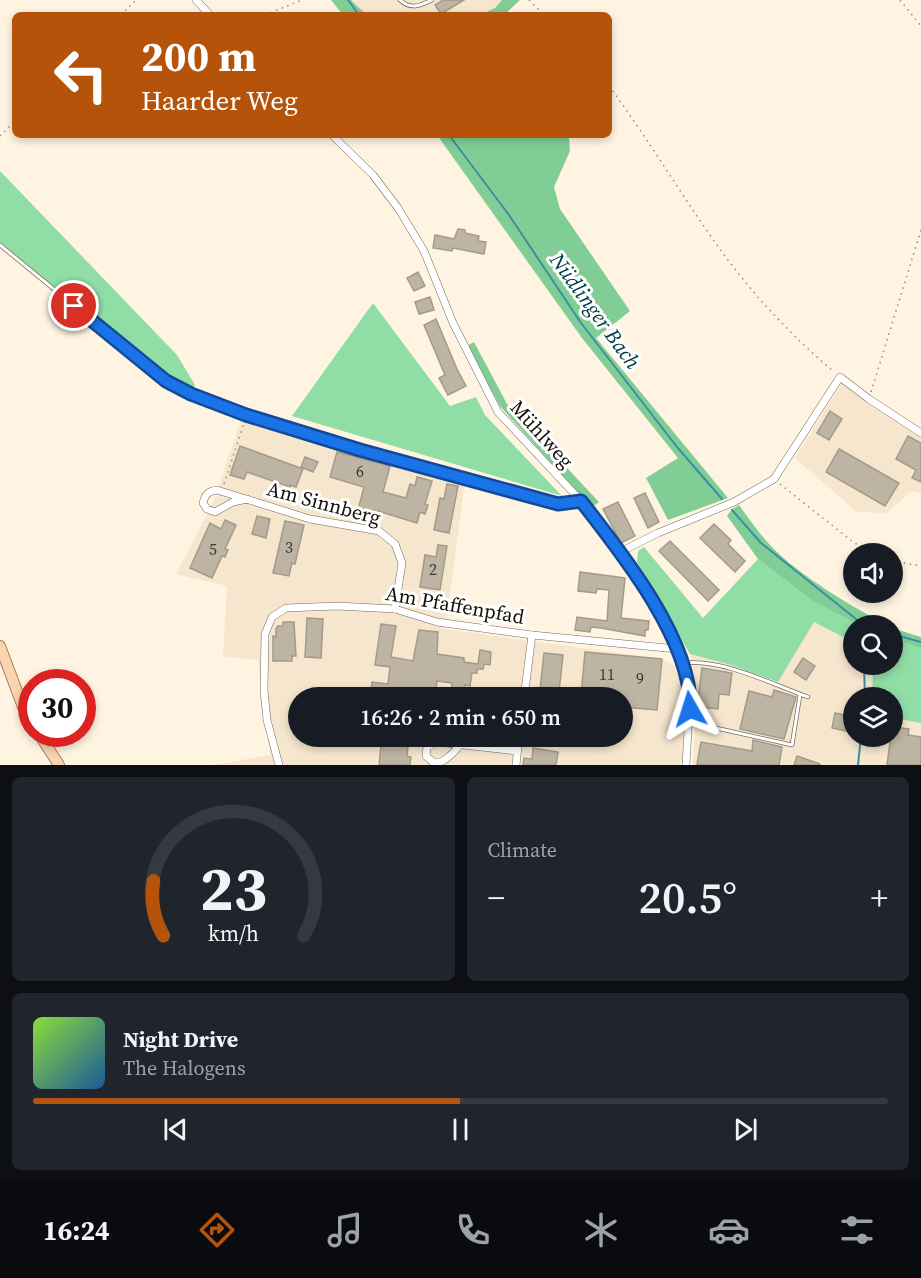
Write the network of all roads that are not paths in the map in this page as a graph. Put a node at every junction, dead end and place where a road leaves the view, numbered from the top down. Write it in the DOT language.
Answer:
graph roads {
  1 [pos="196,0"];
  2 [pos="400,0"];
  3 [pos="432,0"];
  4 [pos="207,12"];
  5 [pos="335,138"];
  6 [pos="0,245"];
  7 [pos="921,433"];
  8 [pos="247,499"];
  9 [pos="581,501"];
  10 [pos="620,552"];
  11 [pos="395,609"];
  12 [pos="532,635"];
  13 [pos="0,646"];
  14 [pos="677,649"];
  15 [pos="683,663"];
  16 [pos="525,687"];
  17 [pos="18,694"];
  18 [pos="800,694"];
  19 [pos="808,697"];
  20 [pos="689,722"];
  21 [pos="460,745"];
  22 [pos="47,747"];
  23 [pos="479,747"];
  24 [pos="518,747"];
  25 [pos="518,751"];
  26 [pos="59,765"];
  27 [pos="279,765"];
  28 [pos="516,765"];
  29 [pos="686,765"];
  1 -- 4 [label="street"];
  2 -- 3 [label="lane"];
  5 -- 9 [label="street, Mühlweg"];
  6 -- 9 [label="lane"];
  7 -- 10 [label="street"];
  8 -- 8 [label="street, Am Sinnberg"];
  8 -- 11 [label="street, Am Sinnberg"];
  9 -- 10 [label="street, Mühlweg"];
  10 -- 14 [label="street, Mühlweg"];
  11 -- 12 [label="street, Am Pfaffenpfad"];
  11 -- 27 [label="street, Am Pfaffenpfad"];
  12 -- 14 [label="street, Am Pfaffenpfad"];
  12 -- 16 [label="street"];
  13 -- 17 [label="main road"];
  14 -- 15 [label="street, Mühlweg"];
  15 -- 18 [label="lane"];
  15 -- 20 [label="street, Mühlweg"];
  18 -- 19 [label="lane"];
  18 -- 20 [label="lane"];
  20 -- 29 [label="street, Mühlweg"];
  21 -- 21 [label="street"];
  22 -- 26 [label="main road"];
  23 -- 25 [label="street"];
  24 -- 25 [label="street"];
  25 -- 28 [label="street"];
}
